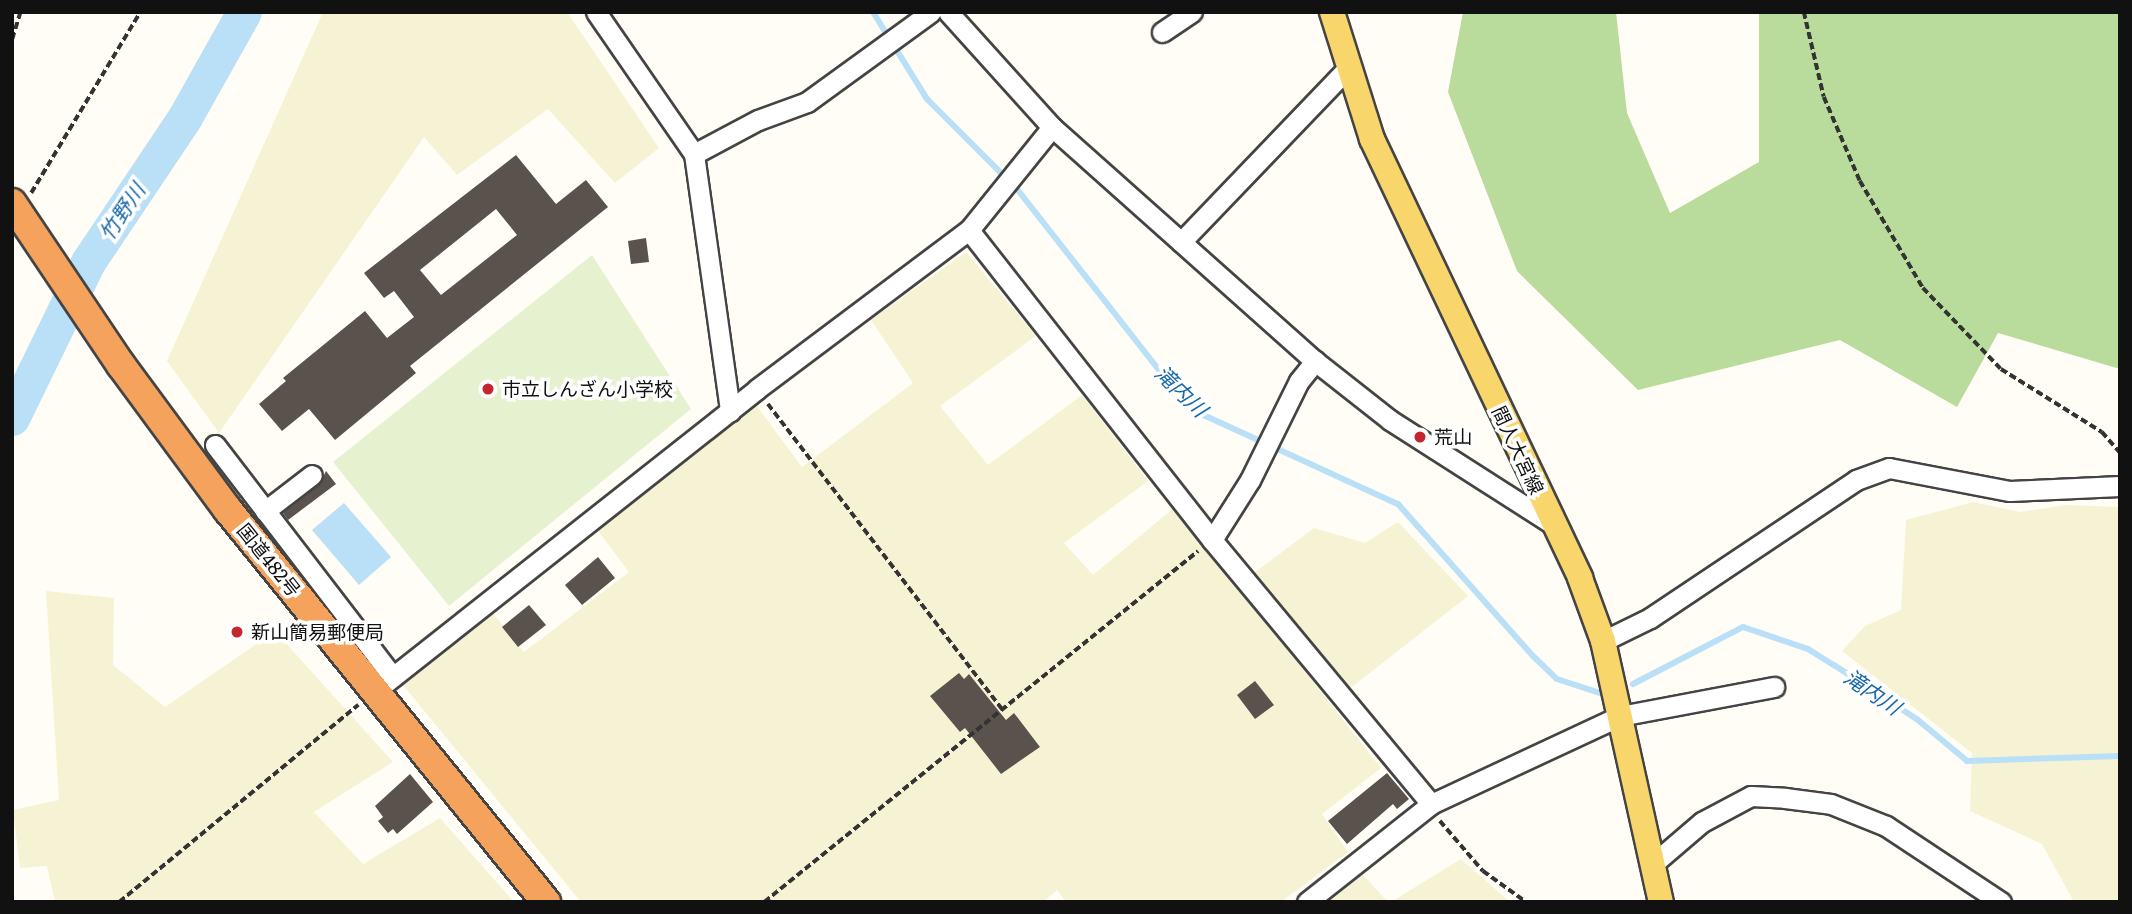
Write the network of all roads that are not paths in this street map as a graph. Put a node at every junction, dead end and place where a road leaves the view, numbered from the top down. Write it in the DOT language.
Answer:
graph roads {
  1 [pos="596,12"];
  2 [pos="931,12"];
  3 [pos="948,12"];
  4 [pos="1192,12"];
  5 [pos="1332,12"];
  6 [pos="1162,32"];
  7 [pos="1347,69"];
  8 [pos="1052,127"];
  9 [pos="694,154"];
  10 [pos="21,217"];
  11 [pos="969,230"];
  12 [pos="1181,242"];
  13 [pos="1315,361"];
  14 [pos="730,411"];
  15 [pos="215,445"];
  16 [pos="312,475"];
  17 [pos="2120,486"];
  18 [pos="265,511"];
  19 [pos="1554,526"];
  20 [pos="1212,540"];
  21 [pos="1603,641"];
  22 [pos="384,684"];
  23 [pos="1774,687"];
  24 [pos="1620,716"];
  25 [pos="1429,805"];
  26 [pos="1654,863"];
  27 [pos="546,902"];
  28 [pos="1307,902"];
  29 [pos="1661,902"];
  30 [pos="2001,902"];
  1 -- 9 [label="street"];
  2 -- 9 [label="street"];
  3 -- 8 [label="street"];
  4 -- 6 [label="street"];
  5 -- 7 [label="main road, 間人大宮線"];
  7 -- 12 [label="street"];
  7 -- 19 [label="main road, 間人大宮線"];
  8 -- 11 [label="street"];
  8 -- 12 [label="street"];
  9 -- 14 [label="street"];
  10 -- 22 [label="highway, 国道482号"];
  11 -- 14 [label="street"];
  11 -- 20 [label="street"];
  12 -- 13 [label="street"];
  13 -- 19 [label="street"];
  13 -- 20 [label="street"];
  14 -- 22 [label="street"];
  15 -- 18 [label="street"];
  16 -- 18 [label="street"];
  17 -- 21 [label="street"];
  18 -- 22 [label="street"];
  19 -- 21 [label="main road, 間人大宮線"];
  20 -- 25 [label="street"];
  21 -- 24 [label="main road, 間人大宮線"];
  22 -- 27 [label="highway, 国道482号"];
  23 -- 24 [label="street"];
  24 -- 25 [label="street"];
  24 -- 26 [label="main road, 間人大宮線"];
  25 -- 28 [label="street"];
  26 -- 29 [label="main road, 間人大宮線"];
  26 -- 30 [label="street"];
}
